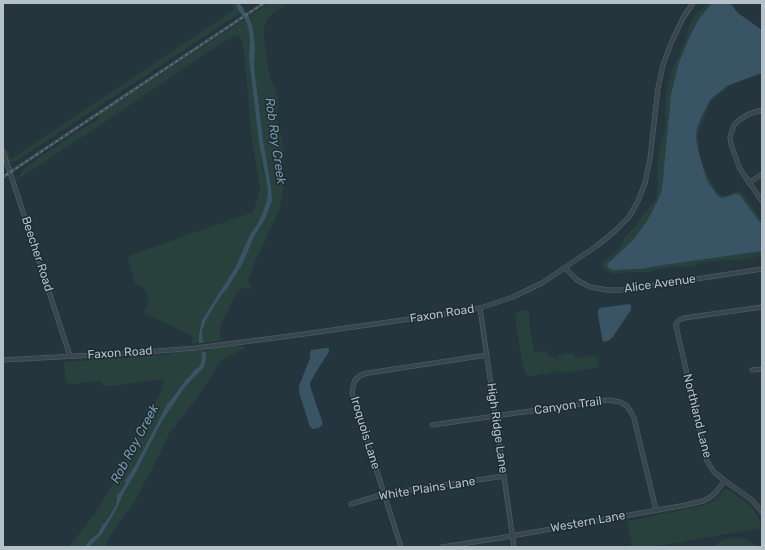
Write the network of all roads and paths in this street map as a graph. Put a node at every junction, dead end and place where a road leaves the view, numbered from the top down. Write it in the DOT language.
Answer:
graph roads {
  1 [pos="693,3"];
  2 [pos="762,110"];
  3 [pos="3,151"];
  4 [pos="762,174"];
  5 [pos="749,182"];
  6 [pos="762,201"];
  7 [pos="565,268"];
  8 [pos="762,269"];
  9 [pos="762,307"];
  10 [pos="480,308"];
  11 [pos="487,355"];
  12 [pos="70,356"];
  13 [pos="3,360"];
  14 [pos="762,369"];
  15 [pos="752,370"];
  16 [pos="495,416"];
  17 [pos="432,426"];
  18 [pos="504,476"];
  19 [pos="725,480"];
  20 [pos="384,494"];
  21 [pos="351,504"];
  22 [pos="656,510"];
  23 [pos="762,512"];
  24 [pos="512,536"];
  25 [pos="401,547"];
  26 [pos="442,547"];
  27 [pos="514,547"];
  1 -- 7 [label="street, Faxon Road"];
  2 -- 5 [label="street"];
  3 -- 12 [label="street, Beecher Road"];
  4 -- 5 [label="street"];
  5 -- 6 [label="street"];
  7 -- 8 [label="street, Alice Avenue"];
  7 -- 10 [label="street, Faxon Road"];
  9 -- 19 [label="street, Northland Lane"];
  10 -- 11 [label="street, High Ridge Lane"];
  10 -- 12 [label="street, Faxon Road"];
  11 -- 16 [label="street, High Ridge Lane"];
  11 -- 20 [label="street, Iroquois Lane"];
  12 -- 13 [label="street, Faxon Road"];
  14 -- 15 [label="street"];
  16 -- 17 [label="street, Canyon Trail"];
  16 -- 18 [label="street, High Ridge Lane"];
  16 -- 22 [label="street, Canyon Trail"];
  18 -- 20 [label="street, White Plains Lane"];
  18 -- 24 [label="street, High Ridge Lane"];
  19 -- 22 [label="street, Western Lane"];
  19 -- 23 [label="street, Northland Lane"];
  20 -- 21 [label="street, White Plains Lane"];
  20 -- 25 [label="street, Iroquois Lane"];
  22 -- 24 [label="street, Western Lane"];
  24 -- 26 [label="street, Western Lane"];
  24 -- 27 [label="street, High Ridge Lane"];
}
